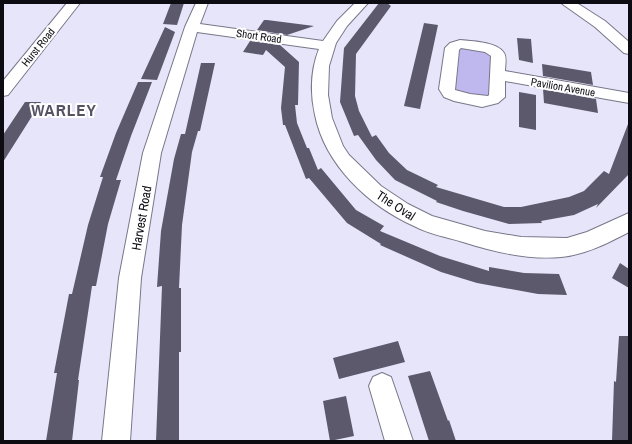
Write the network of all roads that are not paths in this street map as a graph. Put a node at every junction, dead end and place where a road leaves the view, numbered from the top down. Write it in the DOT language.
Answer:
graph roads {
  1 [pos="74,3"];
  2 [pos="202,3"];
  3 [pos="362,3"];
  4 [pos="567,3"];
  5 [pos="192,27"];
  6 [pos="326,46"];
  7 [pos="629,50"];
  8 [pos="498,75"];
  9 [pos="3,91"];
  10 [pos="629,98"];
  11 [pos="629,222"];
  12 [pos="382,386"];
  13 [pos="116,441"];
  14 [pos="399,441"];
  1 -- 9 [label="street, Hurst Road"];
  2 -- 5 [label="street, Harvest Road"];
  3 -- 6 [label="street, The Oval"];
  4 -- 7 [label="street"];
  5 -- 6 [label="street, Short Road"];
  5 -- 13 [label="street, Harvest Road"];
  6 -- 11 [label="street, The Oval"];
  8 -- 8 [label="street"];
  8 -- 10 [label="street, Pavilion Avenue"];
  12 -- 14 [label="street"];
}
